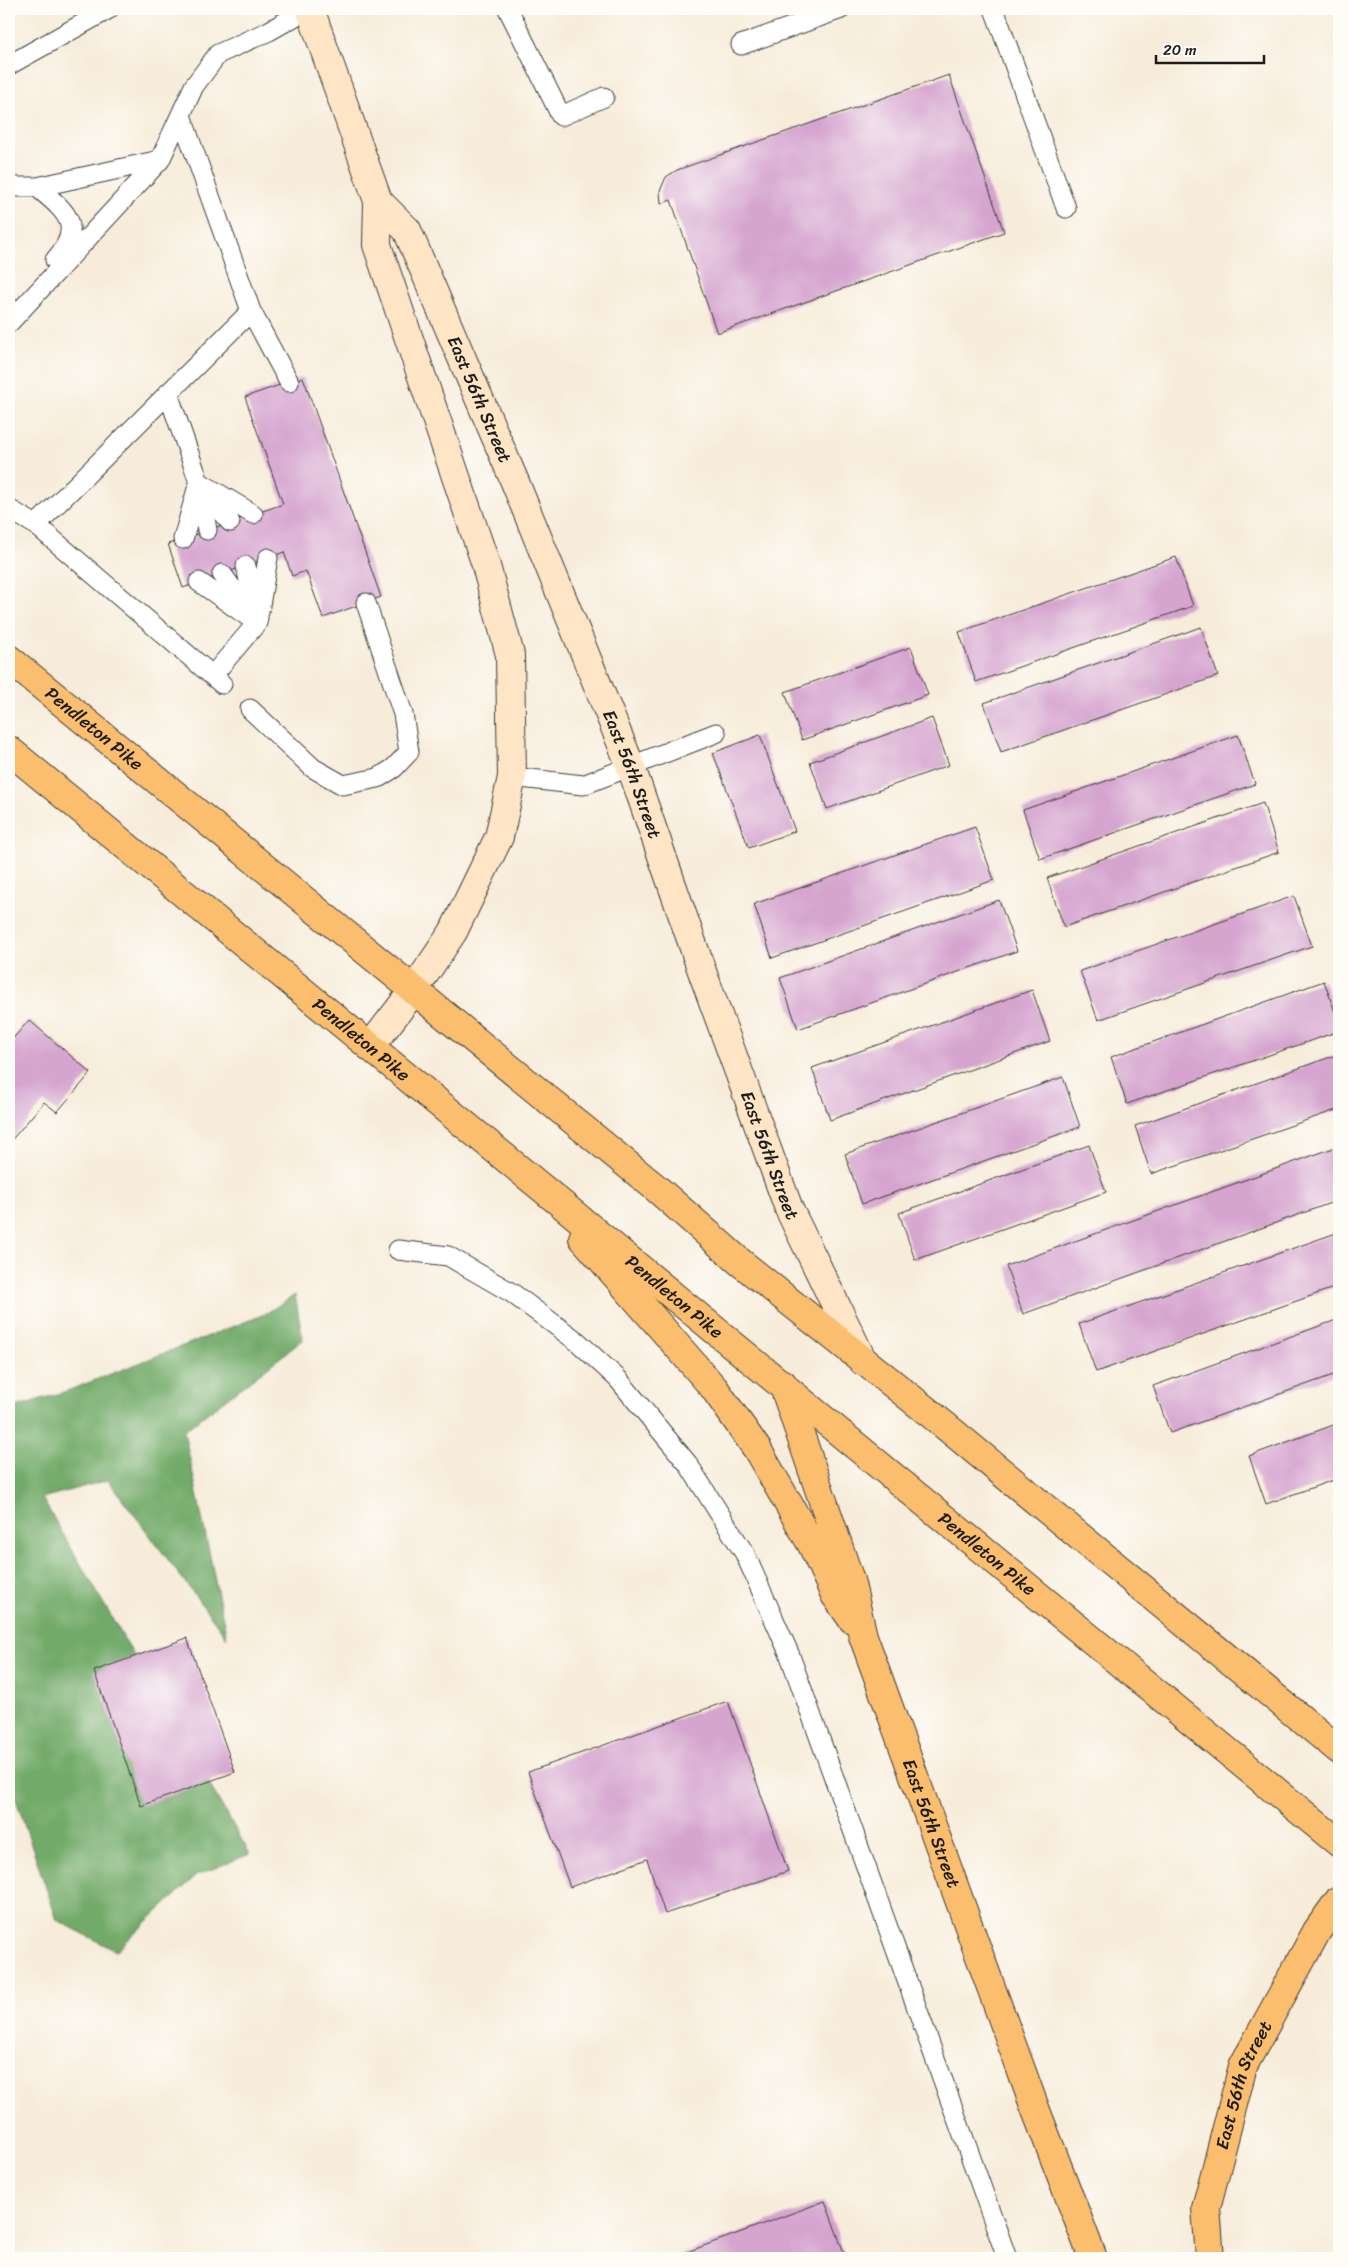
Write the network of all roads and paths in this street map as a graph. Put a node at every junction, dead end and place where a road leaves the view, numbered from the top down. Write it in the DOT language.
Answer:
graph roads {
  1 [pos="109,9"];
  2 [pos="309,9"];
  3 [pos="508,9"];
  4 [pos="841,9"];
  5 [pos="994,9"];
  6 [pos="741,45"];
  7 [pos="9,65"];
  8 [pos="604,97"];
  9 [pos="180,115"];
  10 [pos="160,160"];
  11 [pos="37,186"];
  12 [pos="9,188"];
  13 [pos="378,201"];
  14 [pos="1066,208"];
  15 [pos="9,307"];
  16 [pos="251,311"];
  17 [pos="9,324"];
  18 [pos="289,382"];
  19 [pos="168,393"];
  20 [pos="199,482"];
  21 [pos="9,509"];
  22 [pos="253,514"];
  23 [pos="230,522"];
  24 [pos="36,525"];
  25 [pos="207,530"];
  26 [pos="183,539"];
  27 [pos="268,558"];
  28 [pos="246,566"];
  29 [pos="222,574"];
  30 [pos="199,582"];
  31 [pos="366,603"];
  32 [pos="258,623"];
  33 [pos="9,659"];
  34 [pos="250,709"];
  35 [pos="716,733"];
  36 [pos="9,750"];
  37 [pos="631,767"];
  38 [pos="512,777"];
  39 [pos="414,990"];
  40 [pos="370,1047"];
  41 [pos="536,1184"];
  42 [pos="398,1250"];
  43 [pos="863,1361"];
  44 [pos="782,1384"];
  45 [pos="863,1636"];
  46 [pos="1339,1750"];
  47 [pos="1339,1844"];
  48 [pos="1339,1900"];
  49 [pos="1008,2258"];
  50 [pos="1093,2258"];
  51 [pos="1210,2258"];
  1 -- 7 [label="lane"];
  2 -- 9 [label="lane"];
  2 -- 13 [label="main road, East 56th Street"];
  3 -- 8 [label="lane"];
  4 -- 6 [label="lane"];
  5 -- 14 [label="lane"];
  9 -- 10 [label="lane"];
  9 -- 16 [label="lane"];
  10 -- 11 [label="lane"];
  10 -- 17 [label="lane"];
  11 -- 12 [label="lane"];
  11 -- 15 [label="lane"];
  13 -- 37 [label="main road, East 56th Street"];
  13 -- 38 [label="main road, East 56th Street"];
  16 -- 18 [label="lane"];
  16 -- 19 [label="lane"];
  19 -- 20 [label="lane"];
  19 -- 24 [label="lane"];
  20 -- 22 [label="lane"];
  20 -- 23 [label="lane"];
  20 -- 25 [label="lane"];
  20 -- 26 [label="lane"];
  21 -- 24 [label="lane"];
  24 -- 32 [label="lane"];
  27 -- 32 [label="lane"];
  28 -- 32 [label="lane"];
  29 -- 32 [label="lane"];
  30 -- 32 [label="lane"];
  31 -- 34 [label="lane"];
  33 -- 39 [label="main road, Pendleton Pike"];
  35 -- 37 [label="lane"];
  36 -- 40 [label="main road, Pendleton Pike"];
  37 -- 38 [label="lane"];
  37 -- 43 [label="main road, East 56th Street"];
  38 -- 39 [label="main road, East 56th Street"];
  39 -- 40 [label="main road, East 56th Street"];
  39 -- 43 [label="main road, Pendleton Pike"];
  40 -- 41 [label="main road, Pendleton Pike"];
  41 -- 44 [label="main road, Pendleton Pike"];
  41 -- 45 [label="main road"];
  42 -- 49 [label="lane"];
  43 -- 46 [label="main road, Pendleton Pike"];
  44 -- 45 [label="main road, East 56th Street"];
  44 -- 47 [label="main road, Pendleton Pike"];
  45 -- 50 [label="main road, East 56th Street"];
  48 -- 51 [label="main road, East 56th Street"];
}
